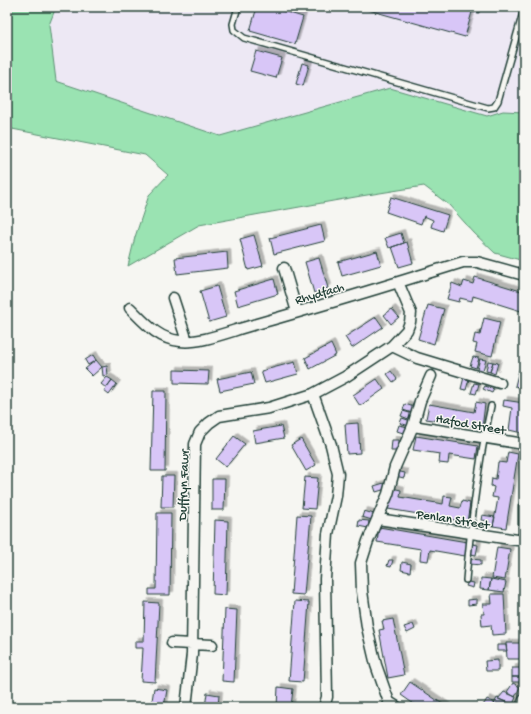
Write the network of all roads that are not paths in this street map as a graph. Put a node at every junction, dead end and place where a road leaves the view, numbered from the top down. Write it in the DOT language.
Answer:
graph roads {
  1 [pos="238,7"];
  2 [pos="524,9"];
  3 [pos="284,268"];
  4 [pos="524,275"];
  5 [pos="398,282"];
  6 [pos="174,298"];
  7 [pos="130,308"];
  8 [pos="297,312"];
  9 [pos="187,341"];
  10 [pos="392,346"];
  11 [pos="431,376"];
  12 [pos="500,383"];
  13 [pos="313,394"];
  14 [pos="491,406"];
  15 [pos="413,426"];
  16 [pos="483,438"];
  17 [pos="524,444"];
  18 [pos="524,507"];
  19 [pos="378,519"];
  20 [pos="470,534"];
  21 [pos="524,542"];
  22 [pos="466,580"];
  23 [pos="172,643"];
  24 [pos="192,644"];
  25 [pos="212,645"];
  26 [pos="186,707"];
  27 [pos="324,707"];
  28 [pos="397,707"];
  1 -- 2 [label="lane"];
  3 -- 8 [label="street"];
  4 -- 5 [label="street, Rhydfach"];
  5 -- 8 [label="street, Rhydfach"];
  5 -- 10 [label="street, Duffryn Fawr"];
  6 -- 9 [label="street"];
  7 -- 9 [label="street, Rhydfach"];
  8 -- 9 [label="street, Rhydfach"];
  10 -- 12 [label="street"];
  10 -- 13 [label="street, Duffryn Fawr"];
  11 -- 15 [label="street"];
  13 -- 24 [label="street, Duffryn Fawr"];
  13 -- 27 [label="street"];
  14 -- 16 [label="lane"];
  15 -- 16 [label="street, Hafod Street"];
  15 -- 19 [label="street"];
  16 -- 17 [label="street, Hafod Street"];
  16 -- 20 [label="lane"];
  18 -- 21 [label="street"];
  19 -- 20 [label="street, Penlan Street"];
  19 -- 28 [label="street"];
  20 -- 21 [label="street, Penlan Street"];
  20 -- 22 [label="lane"];
  23 -- 24 [label="street"];
  24 -- 25 [label="street"];
  24 -- 26 [label="street, Duffryn Fawr"];
}
